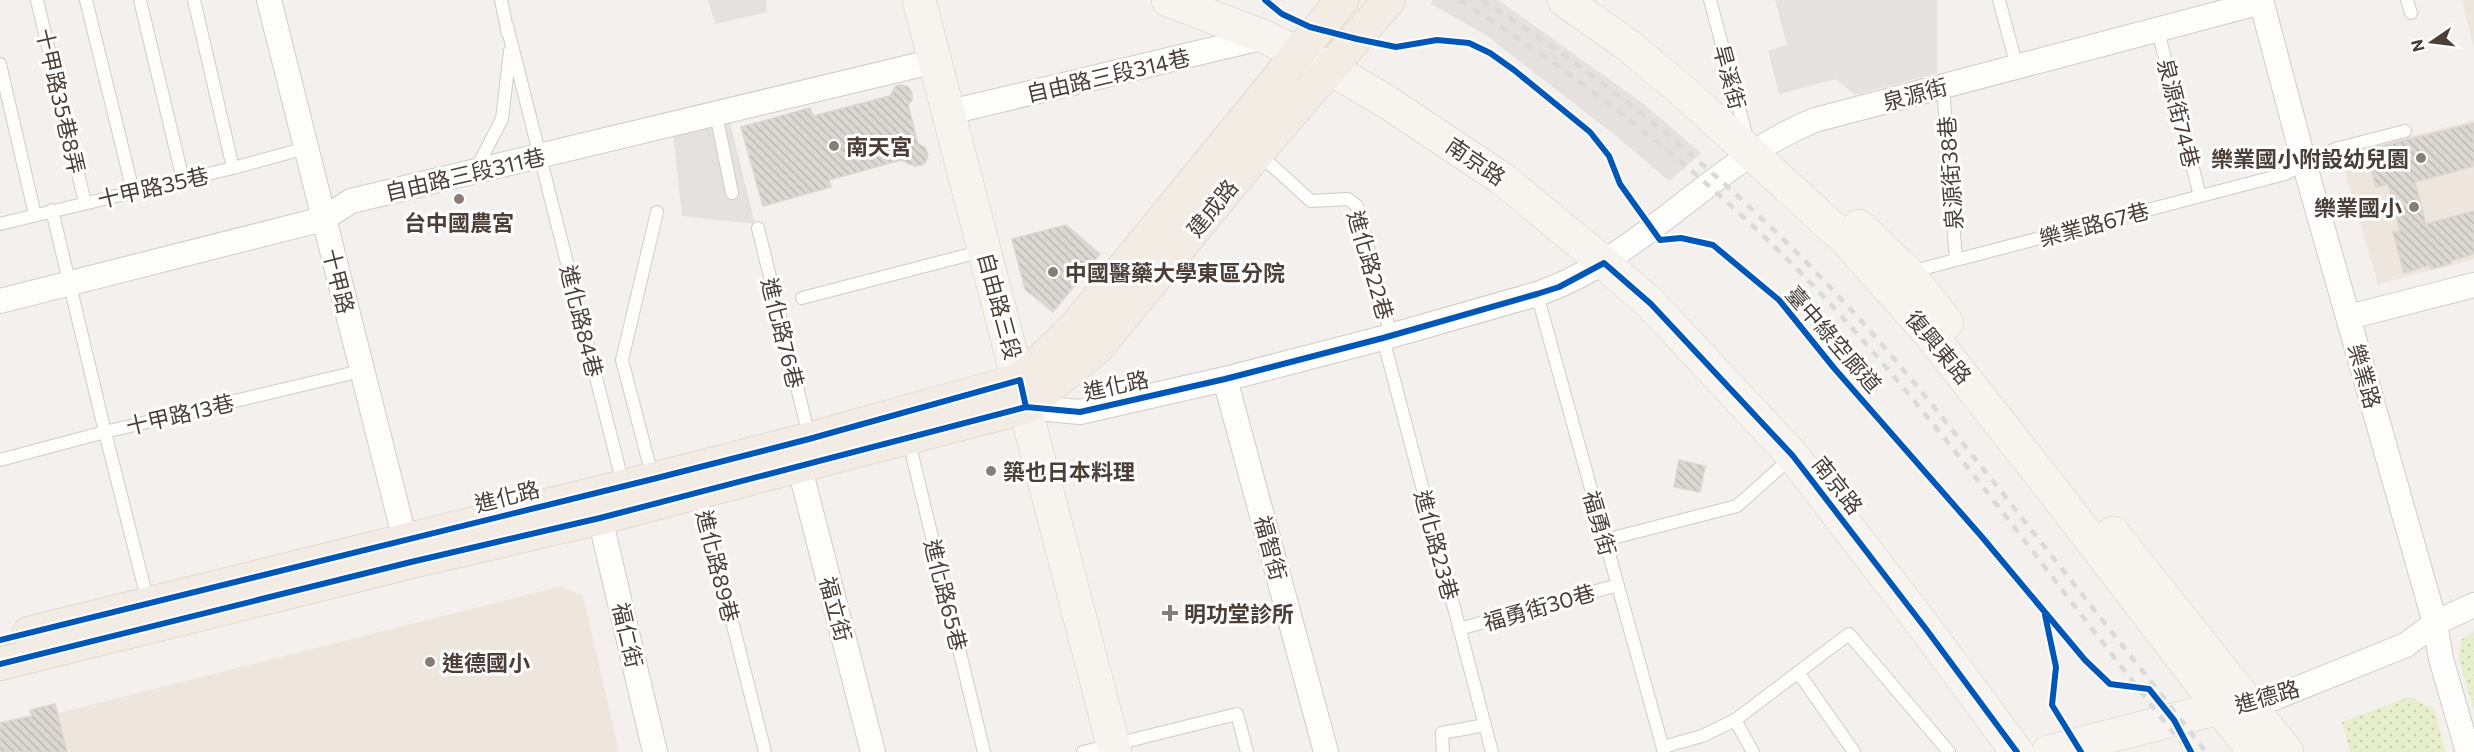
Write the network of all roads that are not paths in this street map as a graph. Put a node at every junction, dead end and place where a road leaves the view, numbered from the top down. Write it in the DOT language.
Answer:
graph roads {
  1 [pos="37,0"];
  2 [pos="86,0"];
  3 [pos="140,0"];
  4 [pos="194,0"];
  5 [pos="270,0"];
  6 [pos="501,0"];
  7 [pos="919,0"];
  8 [pos="1168,0"];
  9 [pos="1342,0"];
  10 [pos="1389,0"];
  11 [pos="1564,0"];
  12 [pos="1601,0"];
  13 [pos="1710,0"];
  14 [pos="1999,0"];
  15 [pos="2408,0"];
  16 [pos="2264,1"];
  17 [pos="2411,13"];
  18 [pos="507,26"];
  19 [pos="2158,31"];
  20 [pos="1281,45"];
  21 [pos="935,61"];
  22 [pos="0,64"];
  23 [pos="2017,67"];
  24 [pos="1331,69"];
  25 [pos="1943,87"];
  26 [pos="950,112"];
  27 [pos="1739,113"];
  28 [pos="716,114"];
  29 [pos="2405,131"];
  30 [pos="306,148"];
  31 [pos="1762,148"];
  32 [pos="1257,152"];
  33 [pos="541,156"];
  34 [pos="2305,165"];
  35 [pos="233,168"];
  36 [pos="475,172"];
  37 [pos="183,180"];
  38 [pos="133,191"];
  39 [pos="732,193"];
  40 [pos="2200,196"];
  41 [pos="85,203"];
  42 [pos="52,210"];
  43 [pos="657,212"];
  44 [pos="35,215"];
  45 [pos="323,219"];
  46 [pos="0,224"];
  47 [pos="758,228"];
  48 [pos="985,251"];
  49 [pos="1956,260"];
  50 [pos="1604,263"];
  51 [pos="1896,278"];
  52 [pos="69,284"];
  53 [pos="2474,285"];
  54 [pos="1537,294"];
  55 [pos="802,298"];
  56 [pos="0,301"];
  57 [pos="2349,317"];
  58 [pos="1387,337"];
  59 [pos="362,371"];
  60 [pos="1225,379"];
  61 [pos="1023,394"];
  62 [pos="105,432"];
  63 [pos="908,437"];
  64 [pos="804,452"];
  65 [pos="1793,456"];
  66 [pos="0,460"];
  67 [pos="638,482"];
  68 [pos="699,492"];
  69 [pos="600,518"];
  70 [pos="1605,540"];
  71 [pos="408,550"];
  72 [pos="1618,585"];
  73 [pos="148,602"];
  74 [pos="2474,605"];
  75 [pos="2435,622"];
  76 [pos="1459,629"];
  77 [pos="0,640"];
  78 [pos="0,664"];
  79 [pos="1798,672"];
  80 [pos="2234,705"];
  81 [pos="1735,720"];
  82 [pos="1485,725"];
  83 [pos="1104,749"];
  84 [pos="1664,750"];
  85 [pos="655,752"];
  86 [pos="765,752"];
  87 [pos="873,752"];
  88 [pos="984,752"];
  89 [pos="1247,752"];
  90 [pos="1326,752"];
  91 [pos="1443,752"];
  92 [pos="1492,752"];
  93 [pos="1753,752"];
  94 [pos="1854,752"];
  95 [pos="1949,752"];
  96 [pos="2017,752"];
  97 [pos="2048,752"];
  98 [pos="2254,752"];
  99 [pos="2287,752"];
  100 [pos="2468,752"];
  1 -- 41 [label="lane, 十甲路35巷8弄"];
  2 -- 38 [label="lane"];
  3 -- 37 [label="lane"];
  4 -- 35 [label="lane"];
  5 -- 30 [label="street, 十甲路"];
  6 -- 18 [label="lane"];
  7 -- 21 [label="street, 自由路三段"];
  8 -- 20 [label="street, 南京路"];
  9 -- 20 [label="main road, 建成路"];
  10 -- 24 [label="main road, 建成路"];
  11 -- 31 [label="street, 復興東路"];
  12 -- 27 [label="street, 復興東路"];
  13 -- 27 [label="lane, 旱溪街"];
  14 -- 23 [label="lane"];
  15 -- 17 [label="lane"];
  16 -- 19 [label="street, 泉源街"];
  16 -- 34 [label="street, 樂業路"];
  18 -- 33 [label="lane, 進化路84巷"];
  18 -- 36 [label="lane"];
  19 -- 23 [label="street, 泉源街"];
  19 -- 40 [label="lane, 泉源街74巷"];
  20 -- 24 [label="street, 南京路"];
  20 -- 26 [label="street, 自由路三段314巷"];
  20 -- 61 [label="main road, 建成路"];
  21 -- 26 [label="street, 自由路三段"];
  21 -- 28 [label="street, 自由路三段311巷"];
  22 -- 44 [label="lane"];
  23 -- 25 [label="street, 泉源街"];
  24 -- 32 [label="main road, 建成路"];
  24 -- 50 [label="street, 南京路"];
  25 -- 31 [label="street, 泉源街"];
  25 -- 49 [label="lane, 泉源街38巷"];
  26 -- 48 [label="street, 自由路三段"];
  27 -- 31 [label="street, 復興東路"];
  28 -- 33 [label="street, 自由路三段311巷"];
  28 -- 39 [label="lane"];
  29 -- 34 [label="lane, 樂業路67巷"];
  30 -- 35 [label="lane, 十甲路35巷"];
  30 -- 45 [label="street, 十甲路"];
  31 -- 50 [label="street, 泉源街"];
  31 -- 51 [label="street, 復興東路"];
  32 -- 58 [label="lane, 進化路22巷"];
  32 -- 61 [label="main road, 建成路"];
  33 -- 36 [label="street, 自由路三段311巷"];
  33 -- 67 [label="lane, 進化路84巷"];
  34 -- 40 [label="lane, 樂業路67巷"];
  34 -- 57 [label="street, 樂業路"];
  35 -- 37 [label="lane, 十甲路35巷"];
  36 -- 45 [label="street, 自由路三段311巷"];
  37 -- 38 [label="lane, 十甲路35巷"];
  38 -- 41 [label="lane, 十甲路35巷"];
  40 -- 49 [label="lane, 樂業路67巷"];
  41 -- 42 [label="lane, 十甲路35巷"];
  42 -- 44 [label="lane, 十甲路35巷"];
  42 -- 52 [label="lane"];
  43 -- 67 [label="lane, 進化路84巷"];
  44 -- 46 [label="lane, 十甲路35巷"];
  45 -- 52 [label="street, 自由路三段311巷"];
  45 -- 59 [label="street, 十甲路"];
  47 -- 64 [label="lane, 進化路76巷"];
  48 -- 55 [label="lane"];
  48 -- 61 [label="street, 自由路三段"];
  49 -- 51 [label="lane, 樂業路67巷"];
  50 -- 54 [label="street, 進化路"];
  50 -- 65 [label="street, 南京路"];
  51 -- 80 [label="street, 復興東路"];
  52 -- 56 [label="street, 自由路三段311巷"];
  52 -- 62 [label="lane"];
  53 -- 57 [label="street"];
  54 -- 58 [label="street, 進化路"];
  54 -- 70 [label="lane, 福勇街"];
  57 -- 75 [label="street, 樂業路"];
  58 -- 60 [label="street, 進化路"];
  58 -- 76 [label="lane, 進化路23巷"];
  59 -- 62 [label="lane, 十甲路13巷"];
  59 -- 71 [label="street, 十甲路"];
  60 -- 61 [label="street, 進化路"];
  60 -- 90 [label="street, 福智街"];
  61 -- 63 [label="main road, 進化路"];
  61 -- 64 [label="main road, 進化路"];
  61 -- 83 [label="street, 自由路三段"];
  62 -- 66 [label="lane, 十甲路13巷"];
  62 -- 73 [label="lane"];
  63 -- 64 [label="main road, 進化路"];
  63 -- 88 [label="lane, 進化路65巷"];
  64 -- 67 [label="main road, 進化路"];
  64 -- 68 [label="main road, 進化路"];
  64 -- 87 [label="street, 福立街"];
  65 -- 70 [label="lane"];
  65 -- 96 [label="street, 南京路"];
  67 -- 71 [label="main road, 進化路"];
  68 -- 69 [label="main road, 進化路"];
  68 -- 86 [label="lane, 進化路89巷"];
  69 -- 71 [label="main road, 進化路"];
  69 -- 85 [label="street, 福仁街"];
  70 -- 72 [label="lane, 福勇街"];
  71 -- 73 [label="main road, 進化路"];
  71 -- 78 [label="main road, 進化路"];
  72 -- 76 [label="lane, 福勇街30巷"];
  72 -- 84 [label="lane, 福勇街"];
  73 -- 77 [label="main road, 進化路"];
  74 -- 75 [label="street, 進德路"];
  75 -- 80 [label="street, 進德路"];
  75 -- 100 [label="street, 樂業路"];
  76 -- 82 [label="lane, 進化路23巷"];
  79 -- 81 [label="lane"];
  79 -- 94 [label="lane"];
  79 -- 95 [label="lane"];
  80 -- 97 [label="street, 進德路"];
  80 -- 98 [label="street, 復興東路"];
  80 -- 99 [label="street, 復興東路"];
  81 -- 84 [label="lane"];
  81 -- 93 [label="lane"];
  82 -- 91 [label="lane"];
  82 -- 92 [label="lane, 進化路23巷"];
  83 -- 89 [label="lane"];
}
